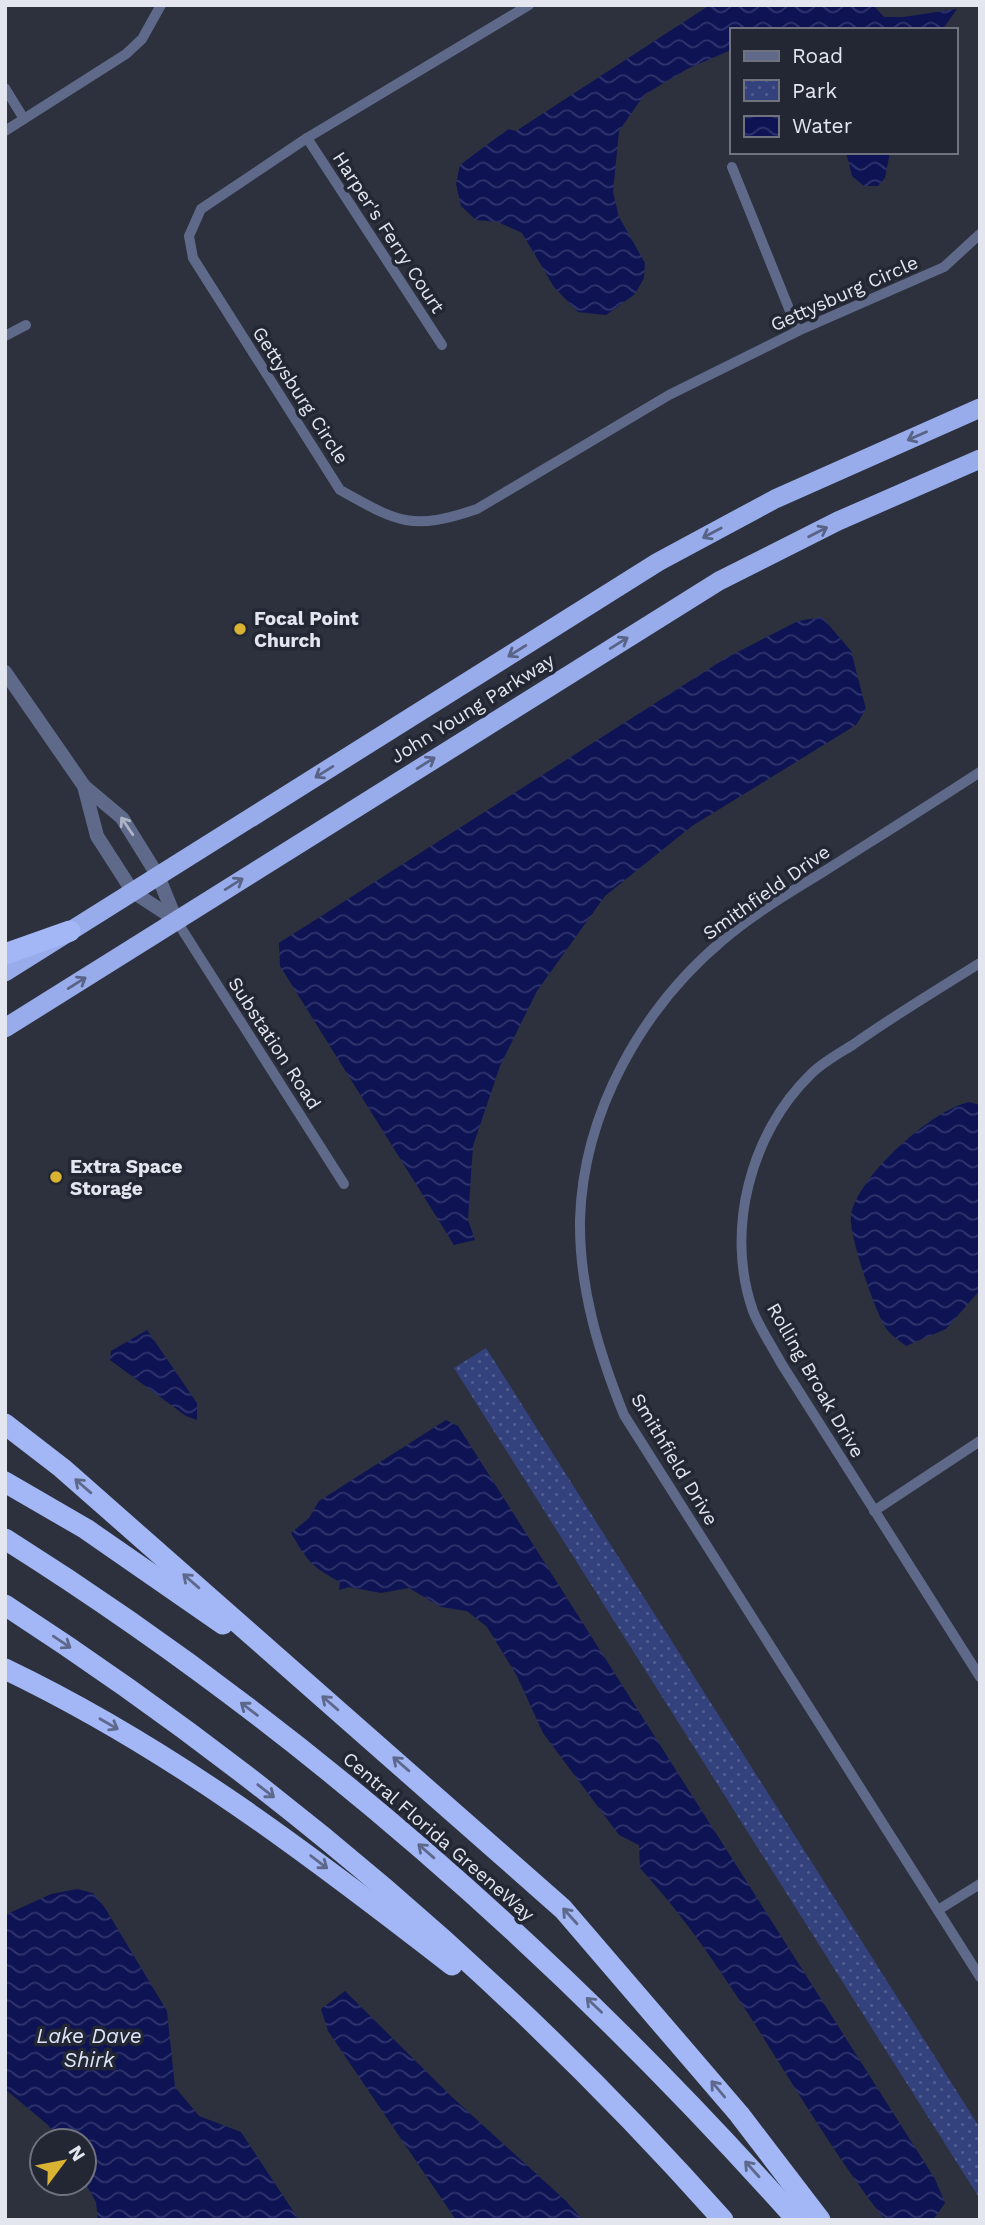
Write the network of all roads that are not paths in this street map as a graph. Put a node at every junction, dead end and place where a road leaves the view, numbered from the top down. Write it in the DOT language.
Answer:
graph roads {
  1 [pos="161,5"];
  2 [pos="529,5"];
  3 [pos="5,88"];
  4 [pos="24,119"];
  5 [pos="5,131"];
  6 [pos="307,138"];
  7 [pos="732,167"];
  8 [pos="980,234"];
  9 [pos="26,325"];
  10 [pos="797,331"];
  11 [pos="5,336"];
  12 [pos="442,345"];
  13 [pos="980,408"];
  14 [pos="980,459"];
  15 [pos="5,672"];
  16 [pos="980,772"];
  17 [pos="84,786"];
  18 [pos="158,876"];
  19 [pos="133,892"];
  20 [pos="176,920"];
  21 [pos="70,932"];
  22 [pos="5,954"];
  23 [pos="980,963"];
  24 [pos="5,972"];
  25 [pos="5,1028"];
  26 [pos="344,1184"];
  27 [pos="5,1424"];
  28 [pos="980,1441"];
  29 [pos="5,1482"];
  30 [pos="874,1511"];
  31 [pos="5,1539"];
  32 [pos="5,1605"];
  33 [pos="5,1669"];
  34 [pos="297,1674"];
  35 [pos="980,1677"];
  36 [pos="980,1884"];
  37 [pos="938,1910"];
  38 [pos="980,1977"];
  39 [pos="672,2163"];
  40 [pos="723,2220"];
  41 [pos="797,2220"];
  42 [pos="820,2220"];
  1 -- 4 [label="street"];
  2 -- 6 [label="street, Gettysburg Circle"];
  3 -- 4 [label="street"];
  4 -- 5 [label="street"];
  6 -- 10 [label="street, Gettysburg Circle"];
  6 -- 12 [label="street, Harper's Ferry Court"];
  7 -- 10 [label="street"];
  8 -- 10 [label="street, Gettysburg Circle"];
  9 -- 11 [label="street"];
  13 -- 18 [label="highway, John Young Parkway, one-way"];
  20 -- 14 [label="highway, John Young Parkway, one-way"];
  15 -- 17 [label="street"];
  16 -- 37 [label="street, Smithfield Drive"];
  18 -- 17 [label="street, one-way"];
  17 -- 19 [label="street"];
  18 -- 19 [label="highway, John Young Parkway"];
  18 -- 20 [label="street"];
  19 -- 20 [label="street"];
  19 -- 21 [label="highway, John Young Parkway"];
  25 -- 20 [label="highway, John Young Parkway, one-way"];
  20 -- 26 [label="street, Substation Road"];
  21 -- 22 [label="highway"];
  21 -- 24 [label="highway, John Young Parkway"];
  23 -- 30 [label="street, Rolling Broak Drive"];
  34 -- 27 [label="highway, one-way"];
  28 -- 30 [label="street"];
  29 -- 34 [label="highway"];
  30 -- 35 [label="street, Rolling Broak Drive"];
  41 -- 31 [label="highway, Central Florida GreeneWay, one-way"];
  32 -- 39 [label="highway, one-way"];
  33 -- 39 [label="highway, one-way"];
  42 -- 34 [label="highway, one-way"];
  36 -- 37 [label="street"];
  37 -- 38 [label="street, Smithfield Drive"];
  39 -- 40 [label="highway"];
}
